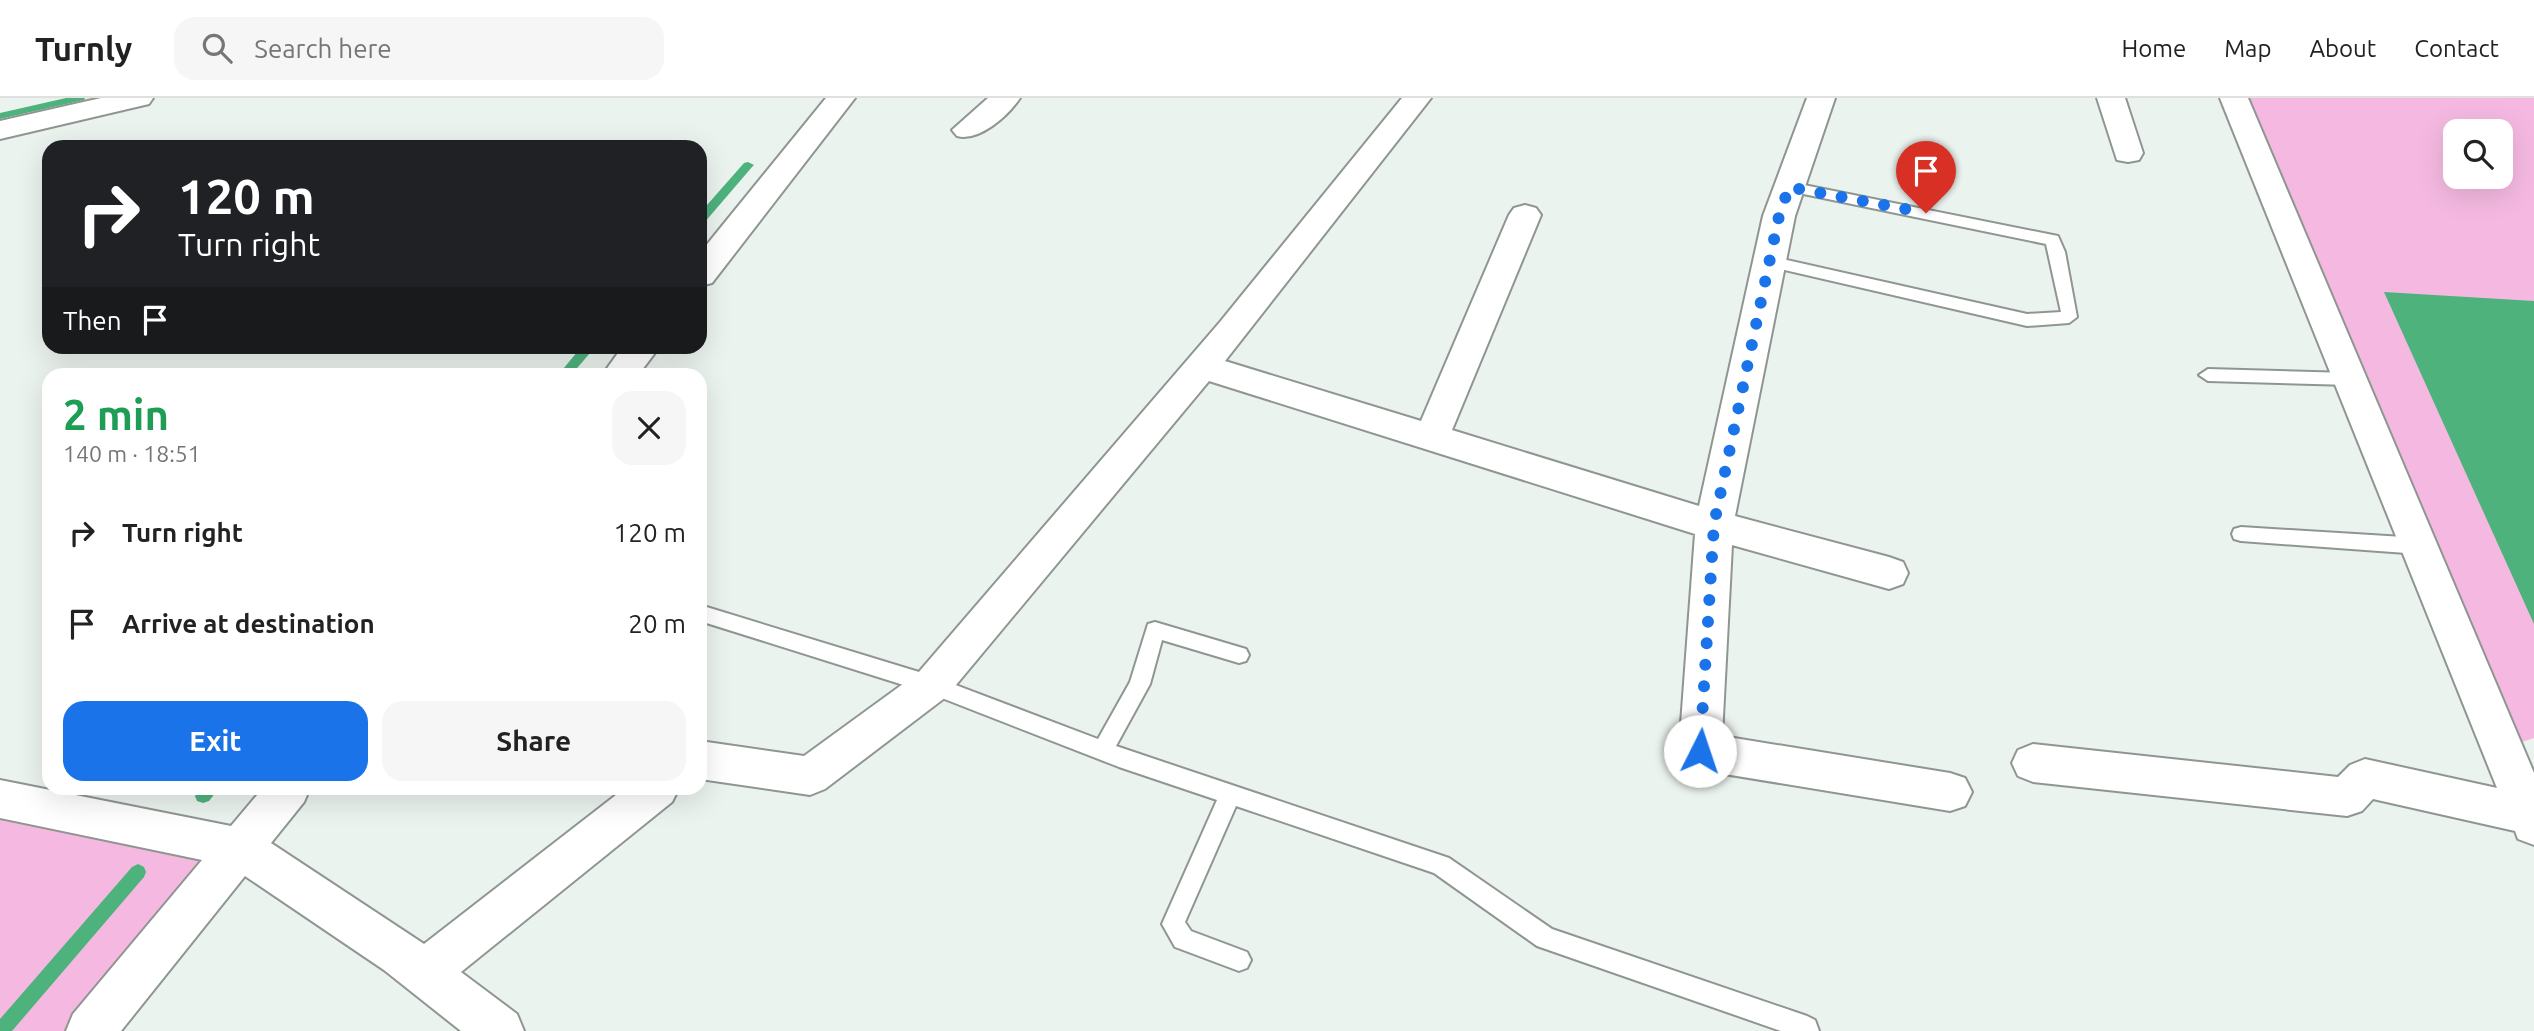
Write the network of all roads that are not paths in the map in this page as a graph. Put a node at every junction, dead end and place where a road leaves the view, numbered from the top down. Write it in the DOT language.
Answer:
graph roads {
  1 [pos="139,98"];
  2 [pos="841,98"];
  3 [pos="1006,98"];
  4 [pos="1417,98"];
  5 [pos="1821,98"];
  6 [pos="2111,98"];
  7 [pos="2234,98"];
  8 [pos="0,130"];
  9 [pos="967,130"];
  10 [pos="2128,153"];
  11 [pos="1789,187"];
  12 [pos="1525,215"];
  13 [pos="1769,261"];
  14 [pos="707,266"];
  15 [pos="636,354"];
  16 [pos="1201,366"];
  17 [pos="625,368"];
  18 [pos="2208,375"];
  19 [pos="2350,379"];
  20 [pos="1431,439"];
  21 [pos="1714,524"];
  22 [pos="2241,534"];
  23 [pos="2420,546"];
  24 [pos="1889,573"];
  25 [pos="707,614"];
  26 [pos="1239,655"];
  27 [pos="932,685"];
  28 [pos="1102,750"];
  29 [pos="707,761"];
  30 [pos="2033,763"];
  31 [pos="1950,792"];
  32 [pos="283,795"];
  33 [pos="648,795"];
  34 [pos="1230,795"];
  35 [pos="0,799"];
  36 [pos="2532,820"];
  37 [pos="240,848"];
  38 [pos="1239,960"];
  39 [pos="423,972"];
  40 [pos="1811,1030"];
  41 [pos="90,1031"];
  42 [pos="499,1031"];
  1 -- 8 [label="street"];
  2 -- 14 [label="street"];
  3 -- 9 [label="street"];
  4 -- 16 [label="street"];
  5 -- 11 [label="street"];
  6 -- 10 [label="street"];
  7 -- 19 [label="street"];
  11 -- 13 [label="street"];
  11 -- 13 [label="lane"];
  12 -- 20 [label="street"];
  13 -- 21 [label="street"];
  15 -- 17 [label="street"];
  16 -- 20 [label="street"];
  16 -- 27 [label="street"];
  18 -- 19 [label="lane"];
  19 -- 23 [label="street"];
  20 -- 21 [label="street"];
  21 -- 24 [label="street"];
  21 -- 31 [label="street"];
  22 -- 23 [label="lane"];
  23 -- 36 [label="street"];
  25 -- 27 [label="lane"];
  26 -- 28 [label="lane"];
  27 -- 28 [label="lane"];
  27 -- 29 [label="street"];
  28 -- 34 [label="lane"];
  30 -- 36 [label="street"];
  32 -- 37 [label="street"];
  33 -- 39 [label="street"];
  34 -- 38 [label="lane"];
  34 -- 40 [label="lane"];
  35 -- 37 [label="street"];
  37 -- 39 [label="street"];
  37 -- 41 [label="street"];
  39 -- 42 [label="street"];
}
